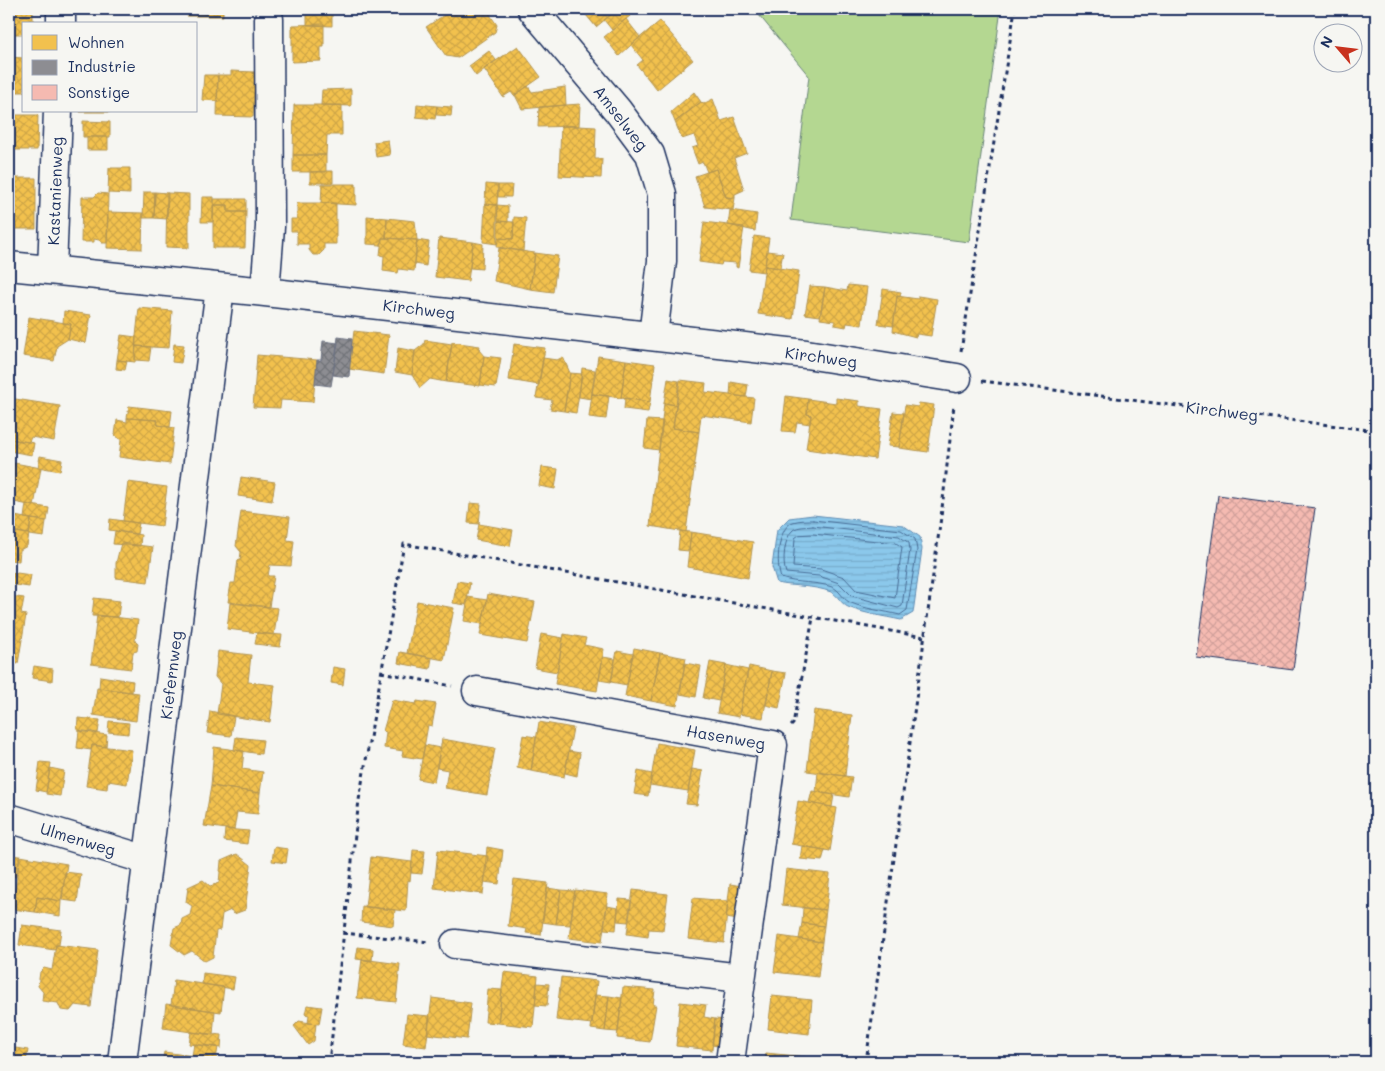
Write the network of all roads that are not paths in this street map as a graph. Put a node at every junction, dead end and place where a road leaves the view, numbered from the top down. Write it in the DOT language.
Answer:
graph roads {
  1 [pos="61,9"];
  2 [pos="532,9"];
  3 [pos="269,19"];
  4 [pos="60,22"];
  5 [pos="58,112"];
  6 [pos="9,266"];
  7 [pos="52,270"];
  8 [pos="220,288"];
  9 [pos="265,292"];
  10 [pos="653,336"];
  11 [pos="957,378"];
  12 [pos="477,691"];
  13 [pos="9,818"];
  14 [pos="147,860"];
  15 [pos="455,944"];
  16 [pos="741,978"];
  17 [pos="122,1062"];
  18 [pos="730,1062"];
  1 -- 4 [label="street"];
  2 -- 10 [label="street, Amselweg"];
  3 -- 9 [label="street"];
  5 -- 7 [label="street, Kastanienweg"];
  6 -- 7 [label="street, Kirchweg"];
  7 -- 8 [label="street, Kirchweg"];
  8 -- 9 [label="street, Kirchweg"];
  8 -- 14 [label="street, Kiefernweg"];
  9 -- 10 [label="street, Kirchweg"];
  10 -- 11 [label="street, Kirchweg"];
  12 -- 16 [label="street, Hasenweg"];
  13 -- 14 [label="street, Ulmenweg"];
  14 -- 17 [label="street, Kiefernweg"];
  15 -- 16 [label="street"];
  16 -- 18 [label="street, Hasenweg"];
}
